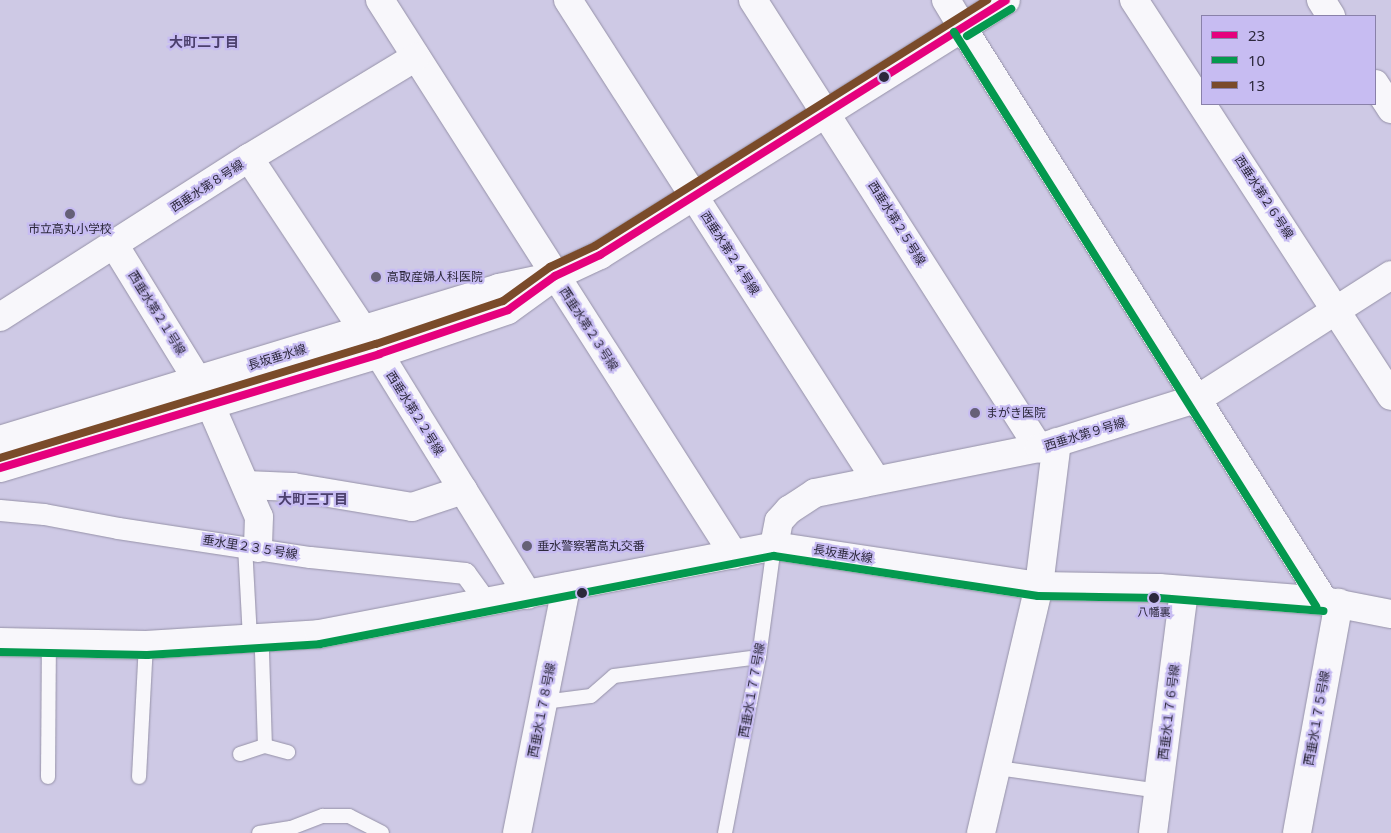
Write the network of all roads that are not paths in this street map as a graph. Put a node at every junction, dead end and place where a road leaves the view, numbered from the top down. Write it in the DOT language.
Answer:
graph roads {
  1 [pos="380,0"];
  2 [pos="568,0"];
  3 [pos="752,0"];
  4 [pos="946,0"];
  5 [pos="1006,0"];
  6 [pos="1134,0"];
  7 [pos="1321,0"];
  8 [pos="1330,15"];
  9 [pos="962,27"];
  10 [pos="416,57"];
  11 [pos="1376,86"];
  12 [pos="1201,102"];
  13 [pos="1203,105"];
  14 [pos="1391,109"];
  15 [pos="826,112"];
  16 [pos="249,158"];
  17 [pos="694,196"];
  18 [pos="115,246"];
  19 [pos="1391,275"];
  20 [pos="555,276"];
  21 [pos="1338,310"];
  22 [pos="0,317"];
  23 [pos="362,332"];
  24 [pos="379,354"];
  25 [pos="204,393"];
  26 [pos="1391,396"];
  27 [pos="1199,398"];
  28 [pos="0,440"];
  29 [pos="1048,445"];
  30 [pos="0,468"];
  31 [pos="876,480"];
  32 [pos="246,485"];
  33 [pos="463,490"];
  34 [pos="0,510"];
  35 [pos="774,546"];
  36 [pos="252,547"];
  37 [pos="734,555"];
  38 [pos="1039,586"];
  39 [pos="566,587"];
  40 [pos="1184,591"];
  41 [pos="528,595"];
  42 [pos="1331,602"];
  43 [pos="487,603"];
  44 [pos="1391,614"];
  45 [pos="254,638"];
  46 [pos="0,642"];
  47 [pos="49,644"];
  48 [pos="146,645"];
  49 [pos="759,657"];
  50 [pos="544,702"];
  51 [pos="264,746"];
  52 [pos="288,752"];
  53 [pos="240,754"];
  54 [pos="998,768"];
  55 [pos="48,777"];
  56 [pos="139,777"];
  57 [pos="1159,791"];
  58 [pos="258,833"];
  59 [pos="382,833"];
  60 [pos="517,833"];
  61 [pos="726,833"];
  62 [pos="981,833"];
  63 [pos="1153,833"];
  64 [pos="1296,833"];
  1 -- 10 [label="street, 西垂水第２３号線"];
  2 -- 17 [label="street, 西垂水第２４号線"];
  3 -- 15 [label="street, 西垂水第２５号線"];
  4 -- 9 [label="street"];
  5 -- 9 [label="street, 長坂垂水線"];
  6 -- 12 [label="street, 西垂水第２６号線"];
  7 -- 8 [label="street"];
  9 -- 15 [label="street, 長坂垂水線"];
  9 -- 27 [label="street"];
  10 -- 16 [label="street, 西垂水第８号線"];
  10 -- 20 [label="street, 西垂水第２３号線"];
  11 -- 14 [label="street"];
  13 -- 21 [label="street, 西垂水第２６号線"];
  15 -- 17 [label="street, 長坂垂水線"];
  15 -- 29 [label="street, 西垂水第２５号線"];
  16 -- 18 [label="street, 西垂水第８号線"];
  16 -- 23 [label="street, 西垂水第２２号線"];
  17 -- 20 [label="street, 長坂垂水線"];
  17 -- 31 [label="street, 西垂水第２４号線"];
  18 -- 22 [label="street, 西垂水第８号線"];
  18 -- 25 [label="street, 西垂水第２１号線"];
  19 -- 21 [label="street, 西垂水第９号線"];
  20 -- 23 [label="street, 長坂垂水線"];
  20 -- 24 [label="street, 長坂垂水線"];
  20 -- 37 [label="street, 西垂水第２３号線"];
  21 -- 26 [label="street, 西垂水第２６号線"];
  21 -- 27 [label="street, 西垂水第９号線"];
  23 -- 24 [label="street, 西垂水第２２号線"];
  23 -- 25 [label="street, 長坂垂水線"];
  24 -- 25 [label="street, 長坂垂水線"];
  24 -- 33 [label="street, 西垂水第２２号線"];
  25 -- 28 [label="street, 長坂垂水線"];
  25 -- 30 [label="street, 長坂垂水線"];
  25 -- 32 [label="street, 西垂水第２１号線"];
  27 -- 29 [label="street, 西垂水第９号線"];
  27 -- 42 [label="street"];
  29 -- 31 [label="street, 西垂水第９号線"];
  29 -- 38 [label="street"];
  31 -- 35 [label="street, 西垂水第９号線"];
  32 -- 33 [label="street"];
  32 -- 36 [label="street, 西垂水第２１号線"];
  33 -- 41 [label="street, 西垂水第２２号線"];
  34 -- 36 [label="street, 垂水里２３５号線"];
  35 -- 37 [label="street, 長坂垂水線"];
  35 -- 38 [label="street, 長坂垂水線"];
  35 -- 49 [label="lane, 西垂水１７７号線"];
  36 -- 43 [label="street, 垂水里２３５号線"];
  36 -- 45 [label="lane"];
  37 -- 39 [label="street, 長坂垂水線"];
  38 -- 40 [label="street, 長坂垂水線"];
  38 -- 54 [label="street"];
  39 -- 41 [label="street, 長坂垂水線"];
  39 -- 50 [label="street, 西垂水１７８号線"];
  40 -- 42 [label="street, 長坂垂水線"];
  40 -- 57 [label="street, 西垂水１７６号線"];
  41 -- 43 [label="street, 長坂垂水線"];
  42 -- 44 [label="street, 長坂垂水線"];
  42 -- 64 [label="street, 西垂水１７５号線"];
  43 -- 45 [label="street, 長坂垂水線"];
  45 -- 48 [label="street, 長坂垂水線"];
  45 -- 51 [label="lane"];
  46 -- 47 [label="street, 長坂垂水線"];
  47 -- 48 [label="street, 長坂垂水線"];
  47 -- 55 [label="lane"];
  48 -- 56 [label="lane"];
  49 -- 50 [label="lane"];
  49 -- 61 [label="lane, 西垂水１７７号線"];
  50 -- 60 [label="street, 西垂水１７８号線"];
  51 -- 52 [label="lane"];
  51 -- 53 [label="lane"];
  54 -- 57 [label="lane"];
  54 -- 62 [label="street"];
  57 -- 63 [label="street, 西垂水１７６号線"];
  58 -- 59 [label="lane"];
}
